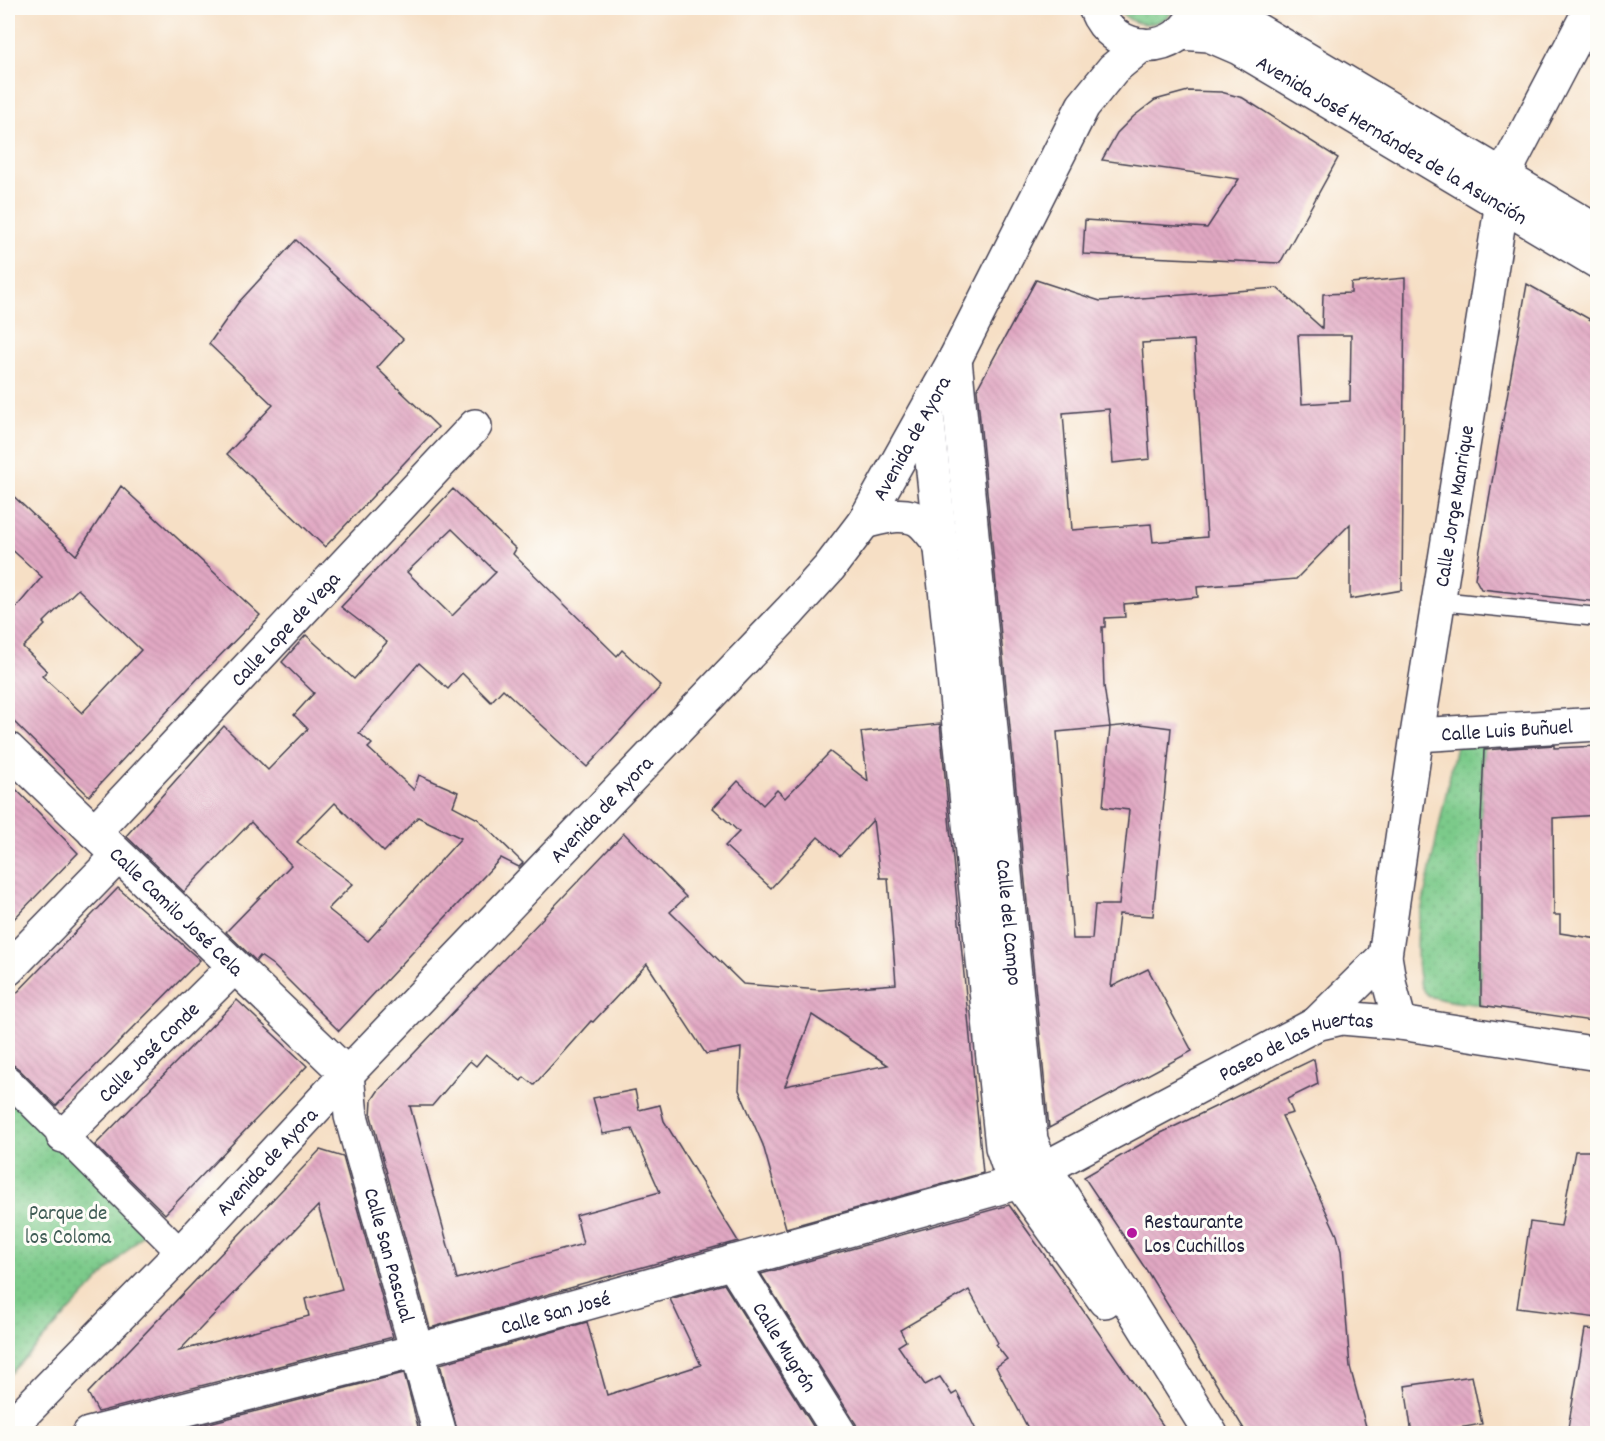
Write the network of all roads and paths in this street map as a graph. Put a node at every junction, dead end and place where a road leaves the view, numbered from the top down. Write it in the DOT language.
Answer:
graph roads {
  1 [pos="1095,8"];
  2 [pos="1220,8"];
  3 [pos="1591,8"];
  4 [pos="1189,20"];
  5 [pos="1142,45"];
  6 [pos="1083,106"];
  7 [pos="1504,190"];
  8 [pos="1598,232"];
  9 [pos="1598,262"];
  10 [pos="955,359"];
  11 [pos="927,412"];
  12 [pos="476,426"];
  13 [pos="864,522"];
  14 [pos="942,546"];
  15 [pos="1439,601"];
  16 [pos="1598,617"];
  17 [pos="1598,724"];
  18 [pos="1417,735"];
  19 [pos="8,749"];
  20 [pos="94,832"];
  21 [pos="118,856"];
  22 [pos="1385,956"];
  23 [pos="234,967"];
  24 [pos="8,969"];
  25 [pos="1400,1023"];
  26 [pos="1316,1024"];
  27 [pos="1598,1054"];
  28 [pos="347,1074"];
  29 [pos="8,1080"];
  30 [pos="63,1136"];
  31 [pos="1032,1174"];
  32 [pos="181,1253"];
  33 [pos="732,1262"];
  34 [pos="416,1351"];
  35 [pos="8,1429"];
  36 [pos="89,1434"];
  37 [pos="440,1434"];
  38 [pos="840,1434"];
  39 [pos="1200,1434"];
  40 [pos="1211,1434"];
  1 -- 5 [label="street"];
  1 -- 6 [label="street, Avenida de Ayora"];
  2 -- 7 [label="street, Avenida José Hernández de la Asunción"];
  3 -- 7 [label="street, Calle Jorge Manrique"];
  4 -- 5 [label="street"];
  4 -- 7 [label="street, Avenida José Hernández de la Asunción"];
  5 -- 6 [label="street, Avenida de Ayora"];
  6 -- 10 [label="street, Avenida de Ayora"];
  7 -- 8 [label="street, Avenida José Hernández de la Asunción"];
  7 -- 9 [label="street, Avenida José Hernández de la Asunción"];
  7 -- 15 [label="street, Calle Jorge Manrique"];
  10 -- 11 [label="street, Avenida de Ayora"];
  10 -- 31 [label="street, Calle del Campo"];
  11 -- 13 [label="street, Avenida de Ayora"];
  11 -- 14 [label="street, Calle del Campo"];
  12 -- 20 [label="street, Calle Lope de Vega"];
  13 -- 14 [label="street"];
  13 -- 28 [label="street, Avenida de Ayora"];
  14 -- 31 [label="street, Calle del Campo"];
  15 -- 16 [label="lane"];
  15 -- 18 [label="street, Calle Jorge Manrique"];
  17 -- 18 [label="street, Calle Luis Buñuel"];
  18 -- 22 [label="street, Calle Jorge Manrique"];
  19 -- 20 [label="street, Calle Camilo José Cela"];
  20 -- 21 [label="street, Calle Camilo José Cela"];
  21 -- 23 [label="street, Calle Camilo José Cela"];
  21 -- 24 [label="street"];
  22 -- 25 [label="street, Calle Jorge Manrique"];
  22 -- 26 [label="street"];
  23 -- 28 [label="street, Calle Camilo José Cela"];
  23 -- 30 [label="street, Calle José Conde"];
  25 -- 26 [label="street, Paseo de las Huertas"];
  25 -- 27 [label="street, Paseo de las Huertas"];
  26 -- 31 [label="street, Paseo de las Huertas"];
  28 -- 32 [label="street, Avenida de Ayora"];
  28 -- 34 [label="street, Calle San Pascual"];
  29 -- 30 [label="street"];
  30 -- 32 [label="street"];
  31 -- 33 [label="street, Calle San José"];
  31 -- 39 [label="street, Calle del Campo"];
  31 -- 40 [label="street, Calle del Campo"];
  32 -- 35 [label="street, Avenida de Ayora"];
  33 -- 34 [label="street, Calle San José"];
  33 -- 38 [label="street, Calle Mugrón"];
  34 -- 36 [label="street, Calle San José"];
  34 -- 37 [label="street, Calle San Pascual"];
}
